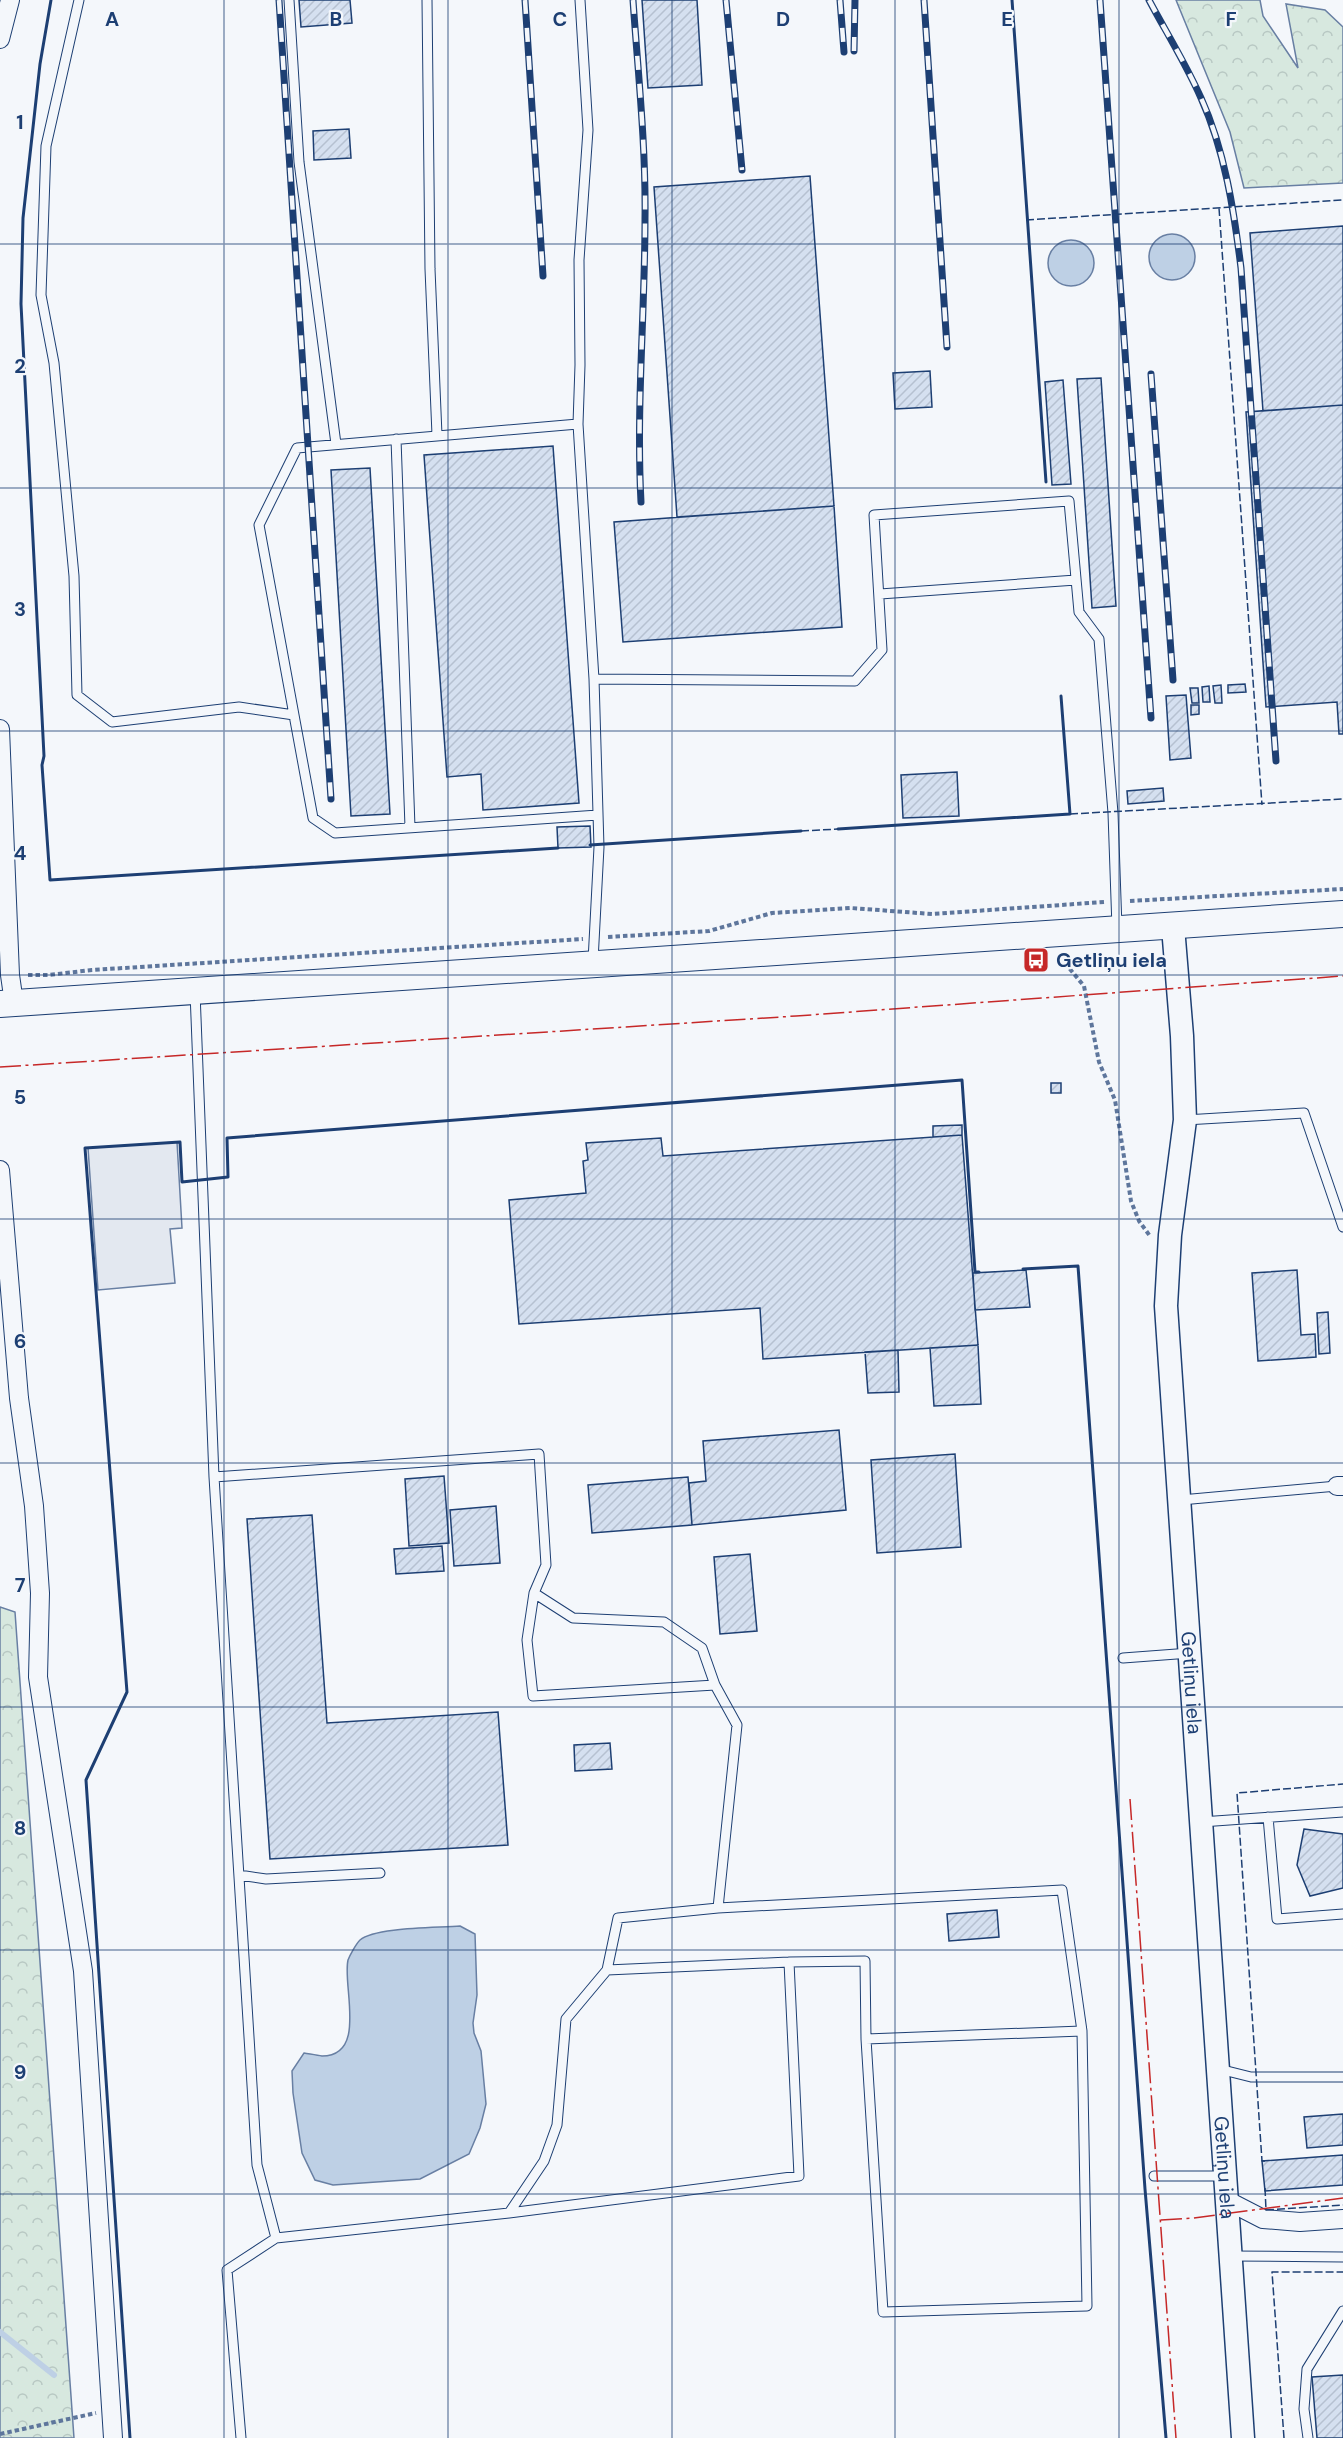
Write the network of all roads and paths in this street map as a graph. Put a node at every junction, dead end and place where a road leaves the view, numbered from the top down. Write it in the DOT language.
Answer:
graph roads {
  1 [pos="10,0"];
  2 [pos="79,0"];
  3 [pos="289,0"];
  4 [pos="427,0"];
  5 [pos="580,0"];
  6 [pos="0,39"];
  7 [pos="578,424"];
  8 [pos="437,435"];
  9 [pos="396,438"];
  10 [pos="336,444"];
  11 [pos="1076,580"];
  12 [pos="880,594"];
  13 [pos="594,679"];
  14 [pos="294,715"];
  15 [pos="0,729"];
  16 [pos="598,814"];
  17 [pos="410,827"];
  18 [pos="1343,888"];
  19 [pos="1117,901"];
  20 [pos="1343,914"];
  21 [pos="1173,927"];
  22 [pos="1117,931"];
  23 [pos="594,938"];
  24 [pos="593,965"];
  25 [pos="10,975"];
  26 [pos="195,992"];
  27 [pos="7,1004"];
  28 [pos="1185,1120"];
  29 [pos="0,1170"];
  30 [pos="1343,1227"];
  31 [pos="214,1478"];
  32 [pos="1341,1484"];
  33 [pos="1179,1500"];
  34 [pos="534,1593"];
  35 [pos="1190,1653"];
  36 [pos="1123,1658"];
  37 [pos="716,1685"];
  38 [pos="1343,1812"];
  39 [pos="1268,1818"];
  40 [pos="1202,1822"];
  41 [pos="380,1873"];
  42 [pos="239,1875"];
  43 [pos="718,1908"];
  44 [pos="1343,1914"];
  45 [pos="789,1962"];
  46 [pos="607,1970"];
  47 [pos="1082,2031"];
  48 [pos="866,2039"];
  49 [pos="1219,2069"];
  50 [pos="1343,2077"];
  51 [pos="1154,2176"];
  52 [pos="1226,2176"];
  53 [pos="1228,2201"];
  54 [pos="509,2213"];
  55 [pos="1343,2218"];
  56 [pos="276,2238"];
  57 [pos="1230,2256"];
  58 [pos="1343,2257"];
  59 [pos="1343,2311"];
  60 [pos="111,2410"];
  61 [pos="0,2434"];
  62 [pos="113,2438"];
  63 [pos="241,2438"];
  64 [pos="1243,2438"];
  65 [pos="1308,2438"];
  1 -- 6 [label="street"];
  2 -- 14 [label="lane"];
  3 -- 10 [label="lane"];
  4 -- 8 [label="lane"];
  5 -- 7 [label="lane"];
  7 -- 8 [label="lane"];
  7 -- 13 [label="lane"];
  8 -- 9 [label="lane"];
  9 -- 10 [label="lane"];
  9 -- 17 [label="lane"];
  10 -- 14 [label="lane"];
  11 -- 12 [label="lane"];
  11 -- 12 [label="lane"];
  11 -- 19 [label="lane"];
  12 -- 13 [label="lane"];
  13 -- 16 [label="lane"];
  14 -- 17 [label="lane"];
  15 -- 25 [label="street"];
  16 -- 17 [label="lane"];
  16 -- 23 [label="lane"];
  18 -- 19 [label="path"];
  19 -- 22 [label="lane"];
  19 -- 23 [label="path"];
  20 -- 21 [label="main road"];
  21 -- 22 [label="main road"];
  21 -- 28 [label="street, Getliņu iela"];
  22 -- 24 [label="main road"];
  23 -- 24 [label="lane"];
  23 -- 25 [label="path"];
  24 -- 26 [label="main road"];
  25 -- 27 [label="street"];
  26 -- 27 [label="main road"];
  26 -- 31 [label="lane"];
  28 -- 30 [label="lane"];
  28 -- 33 [label="street, Getliņu iela"];
  29 -- 60 [label="street"];
  31 -- 34 [label="lane"];
  31 -- 42 [label="lane"];
  32 -- 33 [label="lane"];
  33 -- 35 [label="street, Getliņu iela"];
  34 -- 37 [label="lane"];
  34 -- 37 [label="lane"];
  35 -- 36 [label="lane"];
  35 -- 40 [label="street, Getliņu iela"];
  37 -- 43 [label="lane"];
  38 -- 39 [label="lane"];
  39 -- 40 [label="lane"];
  39 -- 44 [label="lane"];
  40 -- 49 [label="street, Getliņu iela"];
  41 -- 42 [label="lane"];
  42 -- 56 [label="lane"];
  43 -- 46 [label="lane"];
  43 -- 47 [label="lane"];
  45 -- 46 [label="lane"];
  45 -- 48 [label="lane"];
  45 -- 54 [label="lane"];
  46 -- 54 [label="lane"];
  47 -- 48 [label="lane"];
  47 -- 48 [label="lane"];
  49 -- 50 [label="lane"];
  49 -- 52 [label="street, Getliņu iela"];
  51 -- 52 [label="lane"];
  52 -- 53 [label="street, Getliņu iela"];
  53 -- 55 [label="street"];
  53 -- 57 [label="street, Getliņu iela"];
  54 -- 56 [label="lane"];
  56 -- 63 [label="lane"];
  57 -- 58 [label="lane"];
  57 -- 64 [label="street, Getliņu iela"];
  59 -- 65 [label="lane"];
  60 -- 61 [label="path"];
  60 -- 62 [label="street"];
}
